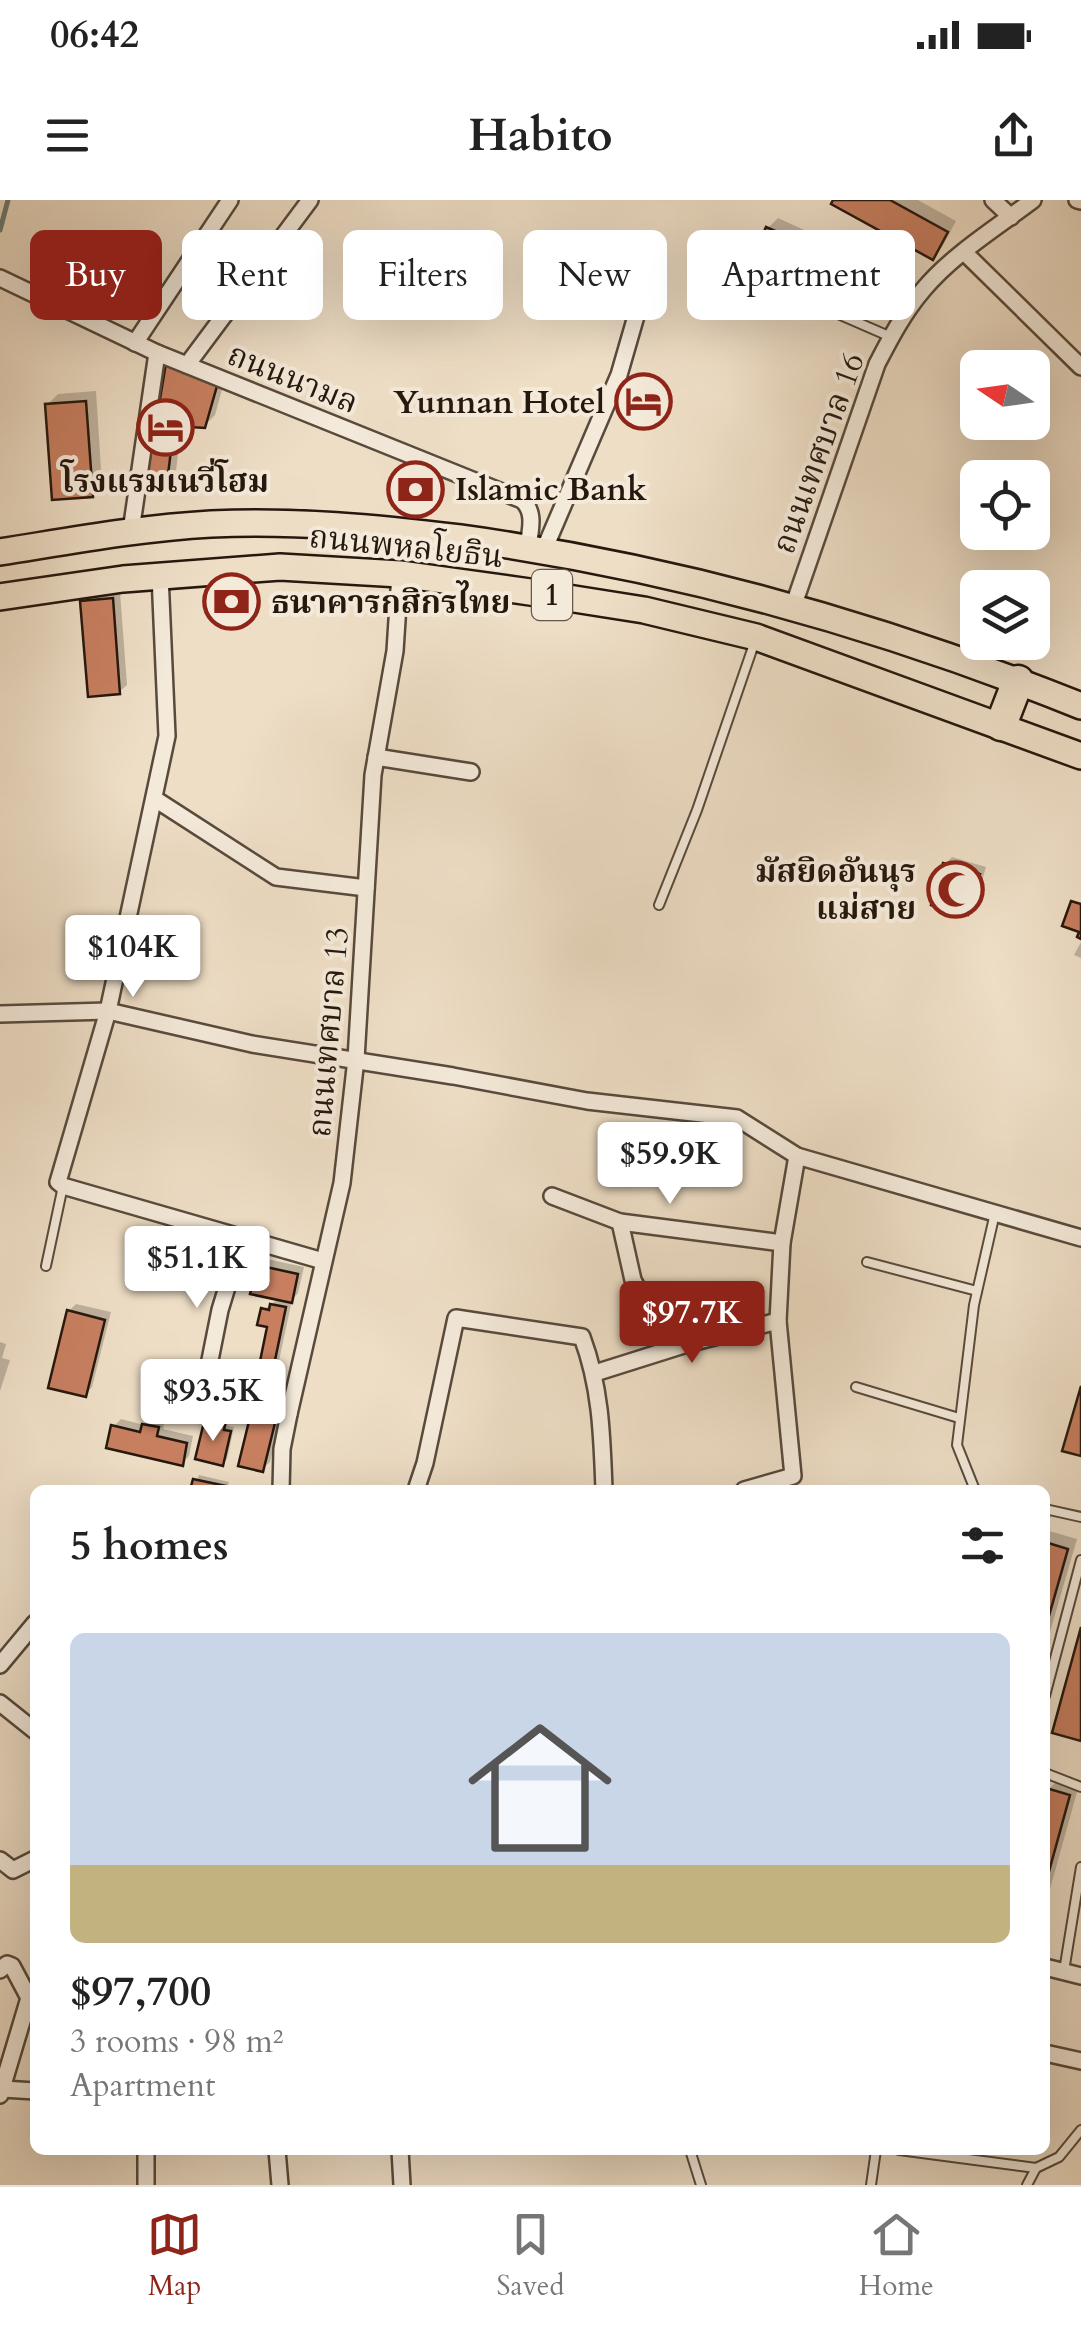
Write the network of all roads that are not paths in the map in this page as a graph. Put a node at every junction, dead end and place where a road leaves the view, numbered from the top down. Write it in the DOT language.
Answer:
graph roads {
  1 [pos="230,200"];
  2 [pos="310,200"];
  3 [pos="993,200"];
  4 [pos="1033,200"];
  5 [pos="1011,216"];
  6 [pos="964,252"];
  7 [pos="0,278"];
  8 [pos="635,320"];
  9 [pos="851,320"];
  10 [pos="891,337"];
  11 [pos="134,343"];
  12 [pos="157,353"];
  13 [pos="187,365"];
  14 [pos="1081,367"];
  15 [pos="132,531"];
  16 [pos="536,549"];
  17 [pos="0,552"];
  18 [pos="400,574"];
  19 [pos="160,575"];
  20 [pos="0,597"];
  21 [pos="793,607"];
  22 [pos="756,637"];
  23 [pos="1018,681"];
  24 [pos="1081,706"];
  25 [pos="1001,725"];
  26 [pos="1081,756"];
  27 [pos="376,758"];
  28 [pos="471,772"];
  29 [pos="155,799"];
  30 [pos="366,888"];
  31 [pos="659,905"];
  32 [pos="108,1011"];
  33 [pos="0,1014"];
  34 [pos="356,1059"];
  35 [pos="797,1156"];
  36 [pos="63,1186"];
  37 [pos="552,1196"];
  38 [pos="995,1213"];
  39 [pos="620,1222"];
  40 [pos="242,1238"];
  41 [pos="1081,1238"];
  42 [pos="782,1242"];
  43 [pos="323,1261"];
  44 [pos="867,1262"];
  45 [pos="46,1266"];
  46 [pos="977,1291"];
  47 [pos="778,1320"];
  48 [pos="670,1349"];
  49 [pos="595,1373"];
  50 [pos="856,1387"];
  51 [pos="288,1414"];
  52 [pos="959,1418"];
  53 [pos="281,1485"];
  54 [pos="418,1485"];
  55 [pos="604,1485"];
  56 [pos="761,1485"];
  57 [pos="972,1485"];
  58 [pos="1050,1509"];
  59 [pos="1081,1517"];
  60 [pos="1081,1560"];
  61 [pos="30,1629"];
  62 [pos="0,1665"];
  63 [pos="1050,1677"];
  64 [pos="0,1703"];
  65 [pos="30,1727"];
  66 [pos="1050,1775"];
  67 [pos="1081,1787"];
  68 [pos="0,1860"];
  69 [pos="30,1862"];
  70 [pos="1081,1867"];
  71 [pos="1050,1968"];
  72 [pos="0,1970"];
  73 [pos="1064,1971"];
  74 [pos="1081,1976"];
  75 [pos="29,1980"];
  76 [pos="1050,2054"];
  77 [pos="1081,2062"];
  78 [pos="30,2091"];
  79 [pos="2,2092"];
  80 [pos="1081,2130"];
  81 [pos="146,2155"];
  82 [pos="278,2155"];
  83 [pos="400,2155"];
  84 [pos="692,2155"];
  85 [pos="875,2155"];
  86 [pos="937,2155"];
  87 [pos="1036,2168"];
  88 [pos="146,2185"];
  89 [pos="280,2185"];
  90 [pos="402,2185"];
  91 [pos="701,2185"];
  92 [pos="871,2185"];
  93 [pos="1027,2185"];
  1 -- 11 [label="street"];
  2 -- 13 [label="street"];
  3 -- 5 [label="street"];
  4 -- 5 [label="street, ถนนเทศบาล 16"];
  5 -- 6 [label="street, ถนนเทศบาล 16"];
  6 -- 10 [label="street, ถนนเทศบาล 16"];
  6 -- 14 [label="street"];
  7 -- 11 [label="street, ถนนนามล"];
  8 -- 16 [label="street"];
  9 -- 10 [label="lane"];
  10 -- 21 [label="street, ถนนเทศบาล 16"];
  11 -- 12 [label="street, ถนนนามล"];
  12 -- 13 [label="street, ถนนนามล"];
  12 -- 15 [label="street"];
  13 -- 16 [label="street, ถนนนามล"];
  15 -- 16 [label="main road, ถนนพหลโยธิน / 1"];
  15 -- 17 [label="main road, ถนนพหลโยธิน / 1"];
  16 -- 21 [label="main road, ถนนพหลโยธิน / 1"];
  18 -- 19 [label="main road, ถนนพหลโยธิน / 1"];
  18 -- 22 [label="main road, ถนนพหลโยธิน / 1"];
  18 -- 27 [label="street, ถนนเทศบาล 13"];
  19 -- 20 [label="main road, ถนนพหลโยธิน / 1"];
  19 -- 29 [label="street"];
  21 -- 23 [label="main road, ถนนพหลโยธิน / 1"];
  22 -- 25 [label="main road, ถนนพหลโยธิน / 1"];
  22 -- 31 [label="lane"];
  23 -- 24 [label="main road, ถนนพหลโยธิน / 1"];
  23 -- 25 [label="highway"];
  25 -- 26 [label="main road, ถนนพหลโยธิน / 1"];
  27 -- 28 [label="street"];
  27 -- 30 [label="street, ถนนเทศบาล 13"];
  29 -- 30 [label="street"];
  29 -- 32 [label="street"];
  30 -- 34 [label="street, ถนนเทศบาล 13"];
  32 -- 33 [label="street"];
  32 -- 34 [label="street"];
  32 -- 36 [label="street"];
  34 -- 35 [label="street"];
  34 -- 43 [label="street, ถนนเทศบาล 13"];
  35 -- 38 [label="street"];
  35 -- 42 [label="street"];
  36 -- 40 [label="street"];
  36 -- 45 [label="lane"];
  37 -- 39 [label="street"];
  38 -- 41 [label="street"];
  38 -- 46 [label="lane"];
  39 -- 42 [label="street"];
  39 -- 48 [label="street"];
  40 -- 43 [label="street"];
  40 -- 51 [label="street"];
  42 -- 47 [label="street"];
  43 -- 51 [label="street, ถนนเทศบาล 13"];
  44 -- 46 [label="lane"];
  46 -- 52 [label="lane"];
  47 -- 48 [label="street"];
  47 -- 56 [label="street"];
  48 -- 49 [label="street"];
  49 -- 54 [label="street"];
  49 -- 55 [label="street"];
  50 -- 52 [label="lane"];
  51 -- 53 [label="street, ถนนเทศบาล 13"];
  52 -- 57 [label="lane"];
  58 -- 59 [label="lane"];
  60 -- 63 [label="lane"];
  61 -- 62 [label="street"];
  64 -- 65 [label="street"];
  66 -- 67 [label="lane"];
  68 -- 69 [label="street"];
  70 -- 73 [label="lane"];
  71 -- 73 [label="street"];
  72 -- 75 [label="street"];
  73 -- 74 [label="street"];
  75 -- 79 [label="street"];
  76 -- 77 [label="street"];
  78 -- 79 [label="street"];
  80 -- 87 [label="lane"];
  81 -- 88 [label="street"];
  82 -- 89 [label="street"];
  83 -- 90 [label="street"];
  84 -- 91 [label="lane"];
  85 -- 92 [label="lane"];
  86 -- 87 [label="lane"];
  87 -- 93 [label="lane"];
}
